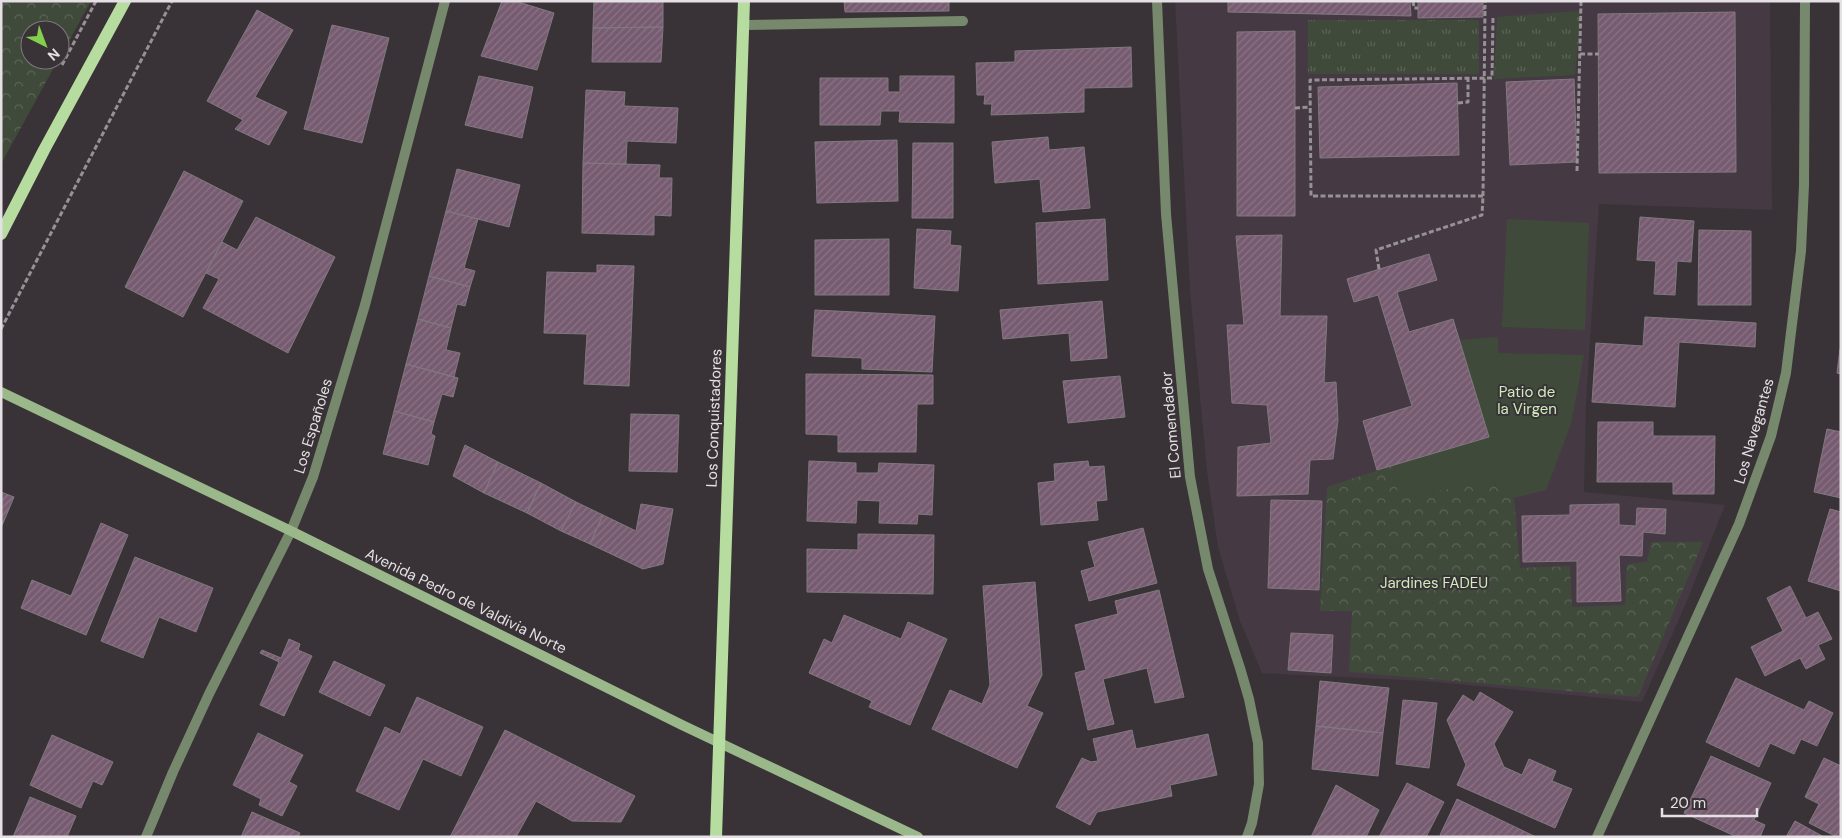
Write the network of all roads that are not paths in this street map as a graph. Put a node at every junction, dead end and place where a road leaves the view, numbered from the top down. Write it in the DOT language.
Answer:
graph roads {
  1 [pos="125,1"];
  2 [pos="445,1"];
  3 [pos="744,1"];
  4 [pos="1157,1"];
  5 [pos="1805,1"];
  6 [pos="963,21"];
  7 [pos="744,25"];
  8 [pos="1,234"];
  9 [pos="1,392"];
  10 [pos="291,532"];
  11 [pos="719,742"];
  12 [pos="146,837"];
  13 [pos="716,837"];
  14 [pos="918,837"];
  15 [pos="1247,837"];
  16 [pos="1597,837"];
  1 -- 8 [label="main road"];
  2 -- 10 [label="street, Los Españoles"];
  3 -- 7 [label="main road, Los Conquistadores"];
  4 -- 15 [label="street, El Comendador"];
  5 -- 16 [label="street, Los Navegantes"];
  6 -- 7 [label="street"];
  7 -- 11 [label="main road, Los Conquistadores"];
  9 -- 10 [label="main road, Avenida Pedro de Valdivia Norte"];
  10 -- 11 [label="main road, Avenida Pedro de Valdivia Norte"];
  10 -- 12 [label="street, Los Españoles"];
  11 -- 13 [label="main road, Los Conquistadores"];
  11 -- 14 [label="main road, Avenida Pedro de Valdivia Norte"];
}
